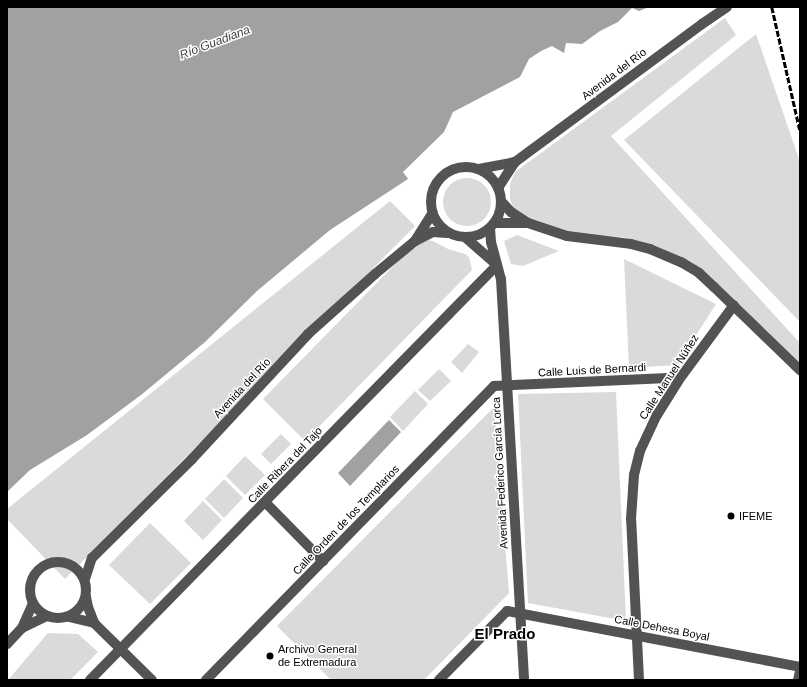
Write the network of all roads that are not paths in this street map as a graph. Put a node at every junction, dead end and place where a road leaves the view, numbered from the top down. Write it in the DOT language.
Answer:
graph roads {
  1 [pos="727,7"];
  2 [pos="515,162"];
  3 [pos="479,169"];
  4 [pos="498,188"];
  5 [pos="501,202"];
  6 [pos="432,214"];
  7 [pos="528,223"];
  8 [pos="492,225"];
  9 [pos="448,232"];
  10 [pos="466,238"];
  11 [pos="415,241"];
  12 [pos="496,265"];
  13 [pos="734,305"];
  14 [pos="800,370"];
  15 [pos="678,381"];
  16 [pos="507,386"];
  17 [pos="265,502"];
  18 [pos="92,558"];
  19 [pos="323,561"];
  20 [pos="68,563"];
  21 [pos="85,579"];
  22 [pos="86,597"];
  23 [pos="33,603"];
  24 [pos="520,613"];
  25 [pos="47,616"];
  26 [pos="69,617"];
  27 [pos="94,623"];
  28 [pos="22,628"];
  29 [pos="637,636"];
  30 [pos="7,644"];
  31 [pos="121,649"];
  32 [pos="800,667"];
  33 [pos="800,671"];
  34 [pos="90,680"];
  35 [pos="152,680"];
  36 [pos="206,680"];
  37 [pos="439,680"];
  38 [pos="524,680"];
  39 [pos="639,680"];
  40 [pos="798,680"];
  1 -- 2 [label="street, Avenida del Río"];
  2 -- 3 [label="street, Avenida del Río"];
  2 -- 4 [label="street, Avenida del Río"];
  3 -- 4 [label="street"];
  3 -- 6 [label="street"];
  4 -- 5 [label="street"];
  5 -- 7 [label="street"];
  5 -- 8 [label="street"];
  6 -- 9 [label="street"];
  6 -- 11 [label="street, Avenida del Río"];
  7 -- 8 [label="street"];
  7 -- 13 [label="street"];
  8 -- 10 [label="street"];
  8 -- 12 [label="street, Avenida Federico García Lorca"];
  9 -- 10 [label="street"];
  9 -- 11 [label="street, Avenida del Río"];
  10 -- 12 [label="street"];
  11 -- 18 [label="street, Avenida del Río"];
  12 -- 16 [label="street, Avenida Federico García Lorca"];
  12 -- 17 [label="street, Calle Ribera del Tajo"];
  13 -- 14 [label="street"];
  13 -- 15 [label="street, Calle Manuel Núñez"];
  15 -- 16 [label="street, Calle Luis de Bernardi"];
  15 -- 29 [label="street, Calle Manuel Núñez"];
  16 -- 19 [label="street, Calle Orden de los Templarios"];
  16 -- 24 [label="street, Avenida Federico García Lorca"];
  17 -- 19 [label="street"];
  17 -- 31 [label="street, Calle Ribera del Tajo"];
  18 -- 20 [label="street"];
  18 -- 21 [label="street, Avenida del Río"];
  19 -- 36 [label="street, Calle Orden de los Templarios"];
  20 -- 21 [label="street"];
  20 -- 23 [label="street"];
  21 -- 22 [label="street"];
  22 -- 26 [label="street"];
  22 -- 27 [label="street"];
  23 -- 25 [label="street"];
  23 -- 28 [label="street"];
  24 -- 29 [label="street, Calle Dehesa Boyal"];
  24 -- 37 [label="street"];
  24 -- 38 [label="street, Avenida Federico García Lorca"];
  25 -- 26 [label="street"];
  25 -- 28 [label="street"];
  26 -- 27 [label="street"];
  27 -- 31 [label="street"];
  28 -- 30 [label="street"];
  29 -- 32 [label="street, Calle Dehesa Boyal"];
  29 -- 39 [label="street, Calle Manuel Núñez"];
  31 -- 34 [label="street, Calle Ribera del Tajo"];
  31 -- 35 [label="street"];
  33 -- 40 [label="street"];
}
